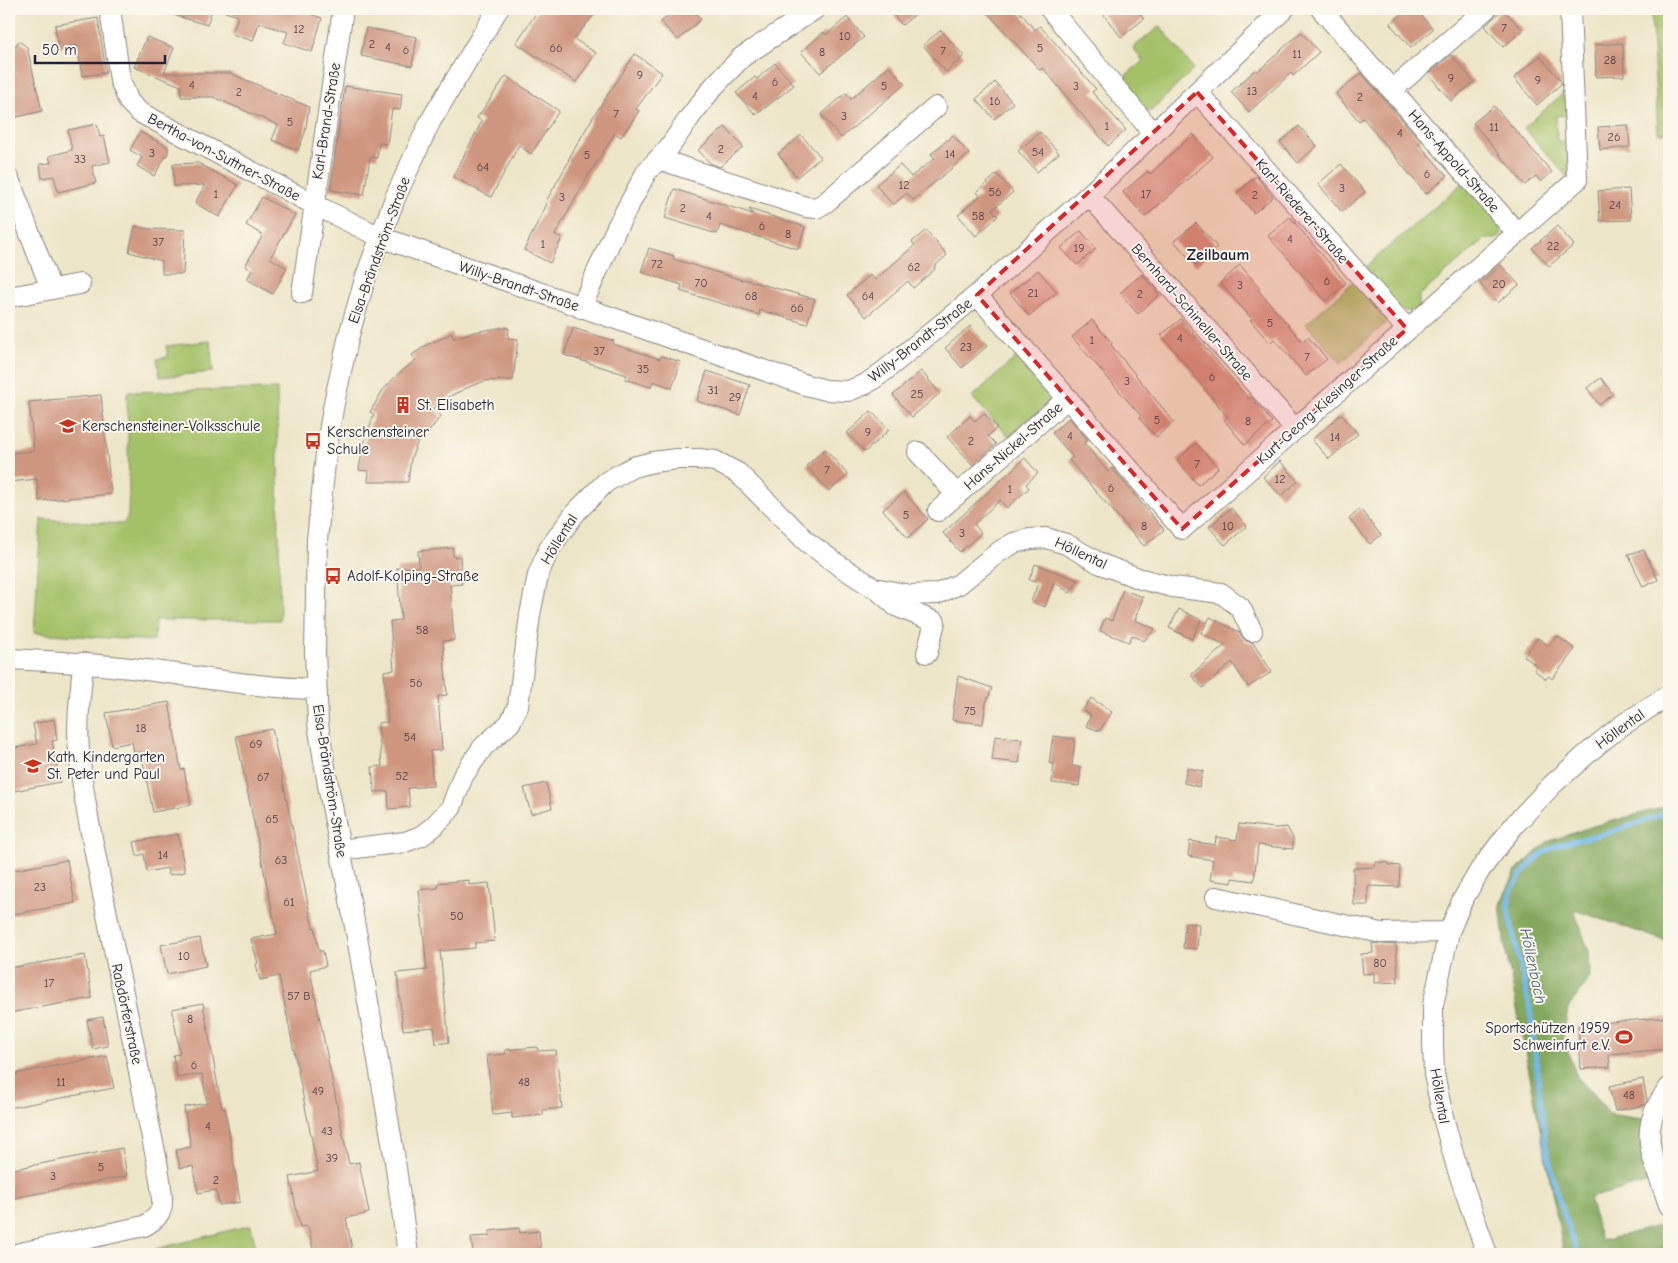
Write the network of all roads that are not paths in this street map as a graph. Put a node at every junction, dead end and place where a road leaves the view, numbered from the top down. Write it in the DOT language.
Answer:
graph roads {
  1 [pos="110,9"];
  2 [pos="343,9"];
  3 [pos="498,9"];
  4 [pos="815,9"];
  5 [pos="1050,9"];
  6 [pos="1284,9"];
  7 [pos="1321,9"];
  8 [pos="1486,9"];
  9 [pos="1570,9"];
  10 [pos="1392,90"];
  11 [pos="1197,92"];
  12 [pos="936,107"];
  13 [pos="1154,134"];
  14 [pos="658,159"];
  15 [pos="9,179"];
  16 [pos="1089,195"];
  17 [pos="313,204"];
  18 [pos="1517,233"];
  19 [pos="380,236"];
  20 [pos="80,284"];
  21 [pos="51,289"];
  22 [pos="302,293"];
  23 [pos="977,296"];
  24 [pos="9,297"];
  25 [pos="581,308"];
  26 [pos="1407,329"];
  27 [pos="1068,398"];
  28 [pos="1294,429"];
  29 [pos="918,452"];
  30 [pos="957,495"];
  31 [pos="938,511"];
  32 [pos="874,588"];
  33 [pos="1252,631"];
  34 [pos="928,653"];
  35 [pos="9,659"];
  36 [pos="84,663"];
  37 [pos="316,689"];
  38 [pos="1669,695"];
  39 [pos="340,850"];
  40 [pos="1216,897"];
  41 [pos="1449,932"];
  42 [pos="1669,1088"];
  43 [pos="1669,1205"];
  44 [pos="16,1254"];
  45 [pos="408,1254"];
  46 [pos="1487,1254"];
  1 -- 17 [label="street, Bertha-von-Suttner-Straße"];
  2 -- 17 [label="street, Karl-Brand-Straße"];
  3 -- 19 [label="street, Elsa-Brändström-Straße"];
  4 -- 14 [label="street"];
  5 -- 13 [label="street"];
  6 -- 11 [label="street, Willy-Brandt-Straße"];
  7 -- 10 [label="street, Hans-Appold-Straße"];
  8 -- 10 [label="street"];
  9 -- 18 [label="street, Kurt-Georg-Kiesinger-Straße"];
  10 -- 18 [label="street, Hans-Appold-Straße"];
  11 -- 13 [label="street, Willy-Brandt-Straße"];
  11 -- 26 [label="street, Karl-Riederer-Straße"];
  12 -- 14 [label="street"];
  13 -- 16 [label="street, Willy-Brandt-Straße"];
  14 -- 25 [label="street"];
  15 -- 21 [label="street"];
  16 -- 23 [label="street, Willy-Brandt-Straße"];
  16 -- 28 [label="street, Bernhard-Schineller-Straße"];
  17 -- 19 [label="street, Bertha-von-Suttner-Straße"];
  17 -- 22 [label="street, Karl-Brand-Straße"];
  18 -- 26 [label="street, Kurt-Georg-Kiesinger-Straße"];
  19 -- 25 [label="street, Willy-Brandt-Straße"];
  19 -- 37 [label="street, Elsa-Brändström-Straße"];
  20 -- 21 [label="street"];
  21 -- 24 [label="street"];
  23 -- 25 [label="street, Willy-Brandt-Straße"];
  23 -- 27 [label="street, Kurt-Georg-Kiesinger-Straße"];
  26 -- 28 [label="street, Kurt-Georg-Kiesinger-Straße"];
  27 -- 28 [label="street, Kurt-Georg-Kiesinger-Straße"];
  27 -- 30 [label="street, Hans-Nickel-Straße"];
  29 -- 30 [label="street, Hans-Nickel-Straße"];
  30 -- 31 [label="street, Hans-Nickel-Straße"];
  32 -- 33 [label="street, Höllental"];
  32 -- 34 [label="street, Höllental"];
  32 -- 39 [label="street, Höllental"];
  35 -- 36 [label="street"];
  36 -- 37 [label="street"];
  36 -- 44 [label="street, Raßdörferstraße"];
  37 -- 39 [label="street, Elsa-Brändström-Straße"];
  38 -- 41 [label="street, Höllental"];
  39 -- 45 [label="street, Elsa-Brändström-Straße"];
  40 -- 41 [label="street"];
  41 -- 46 [label="street, Höllental"];
  42 -- 43 [label="street"];
}
